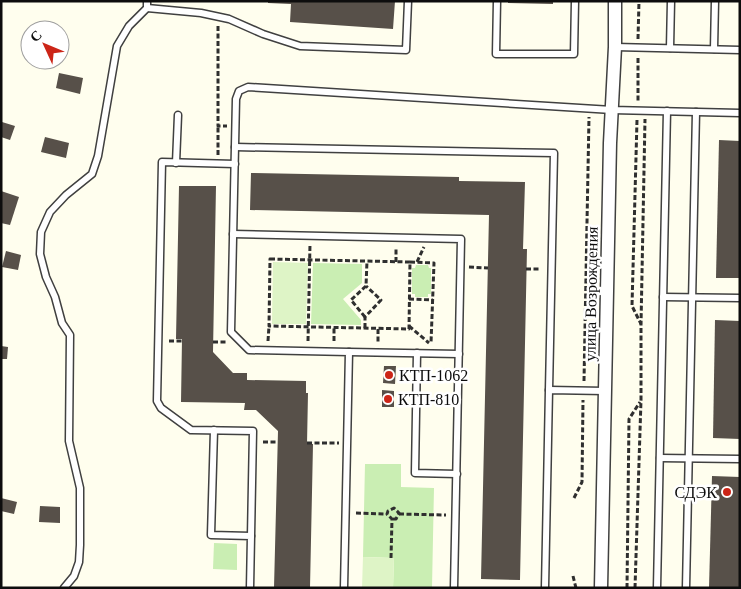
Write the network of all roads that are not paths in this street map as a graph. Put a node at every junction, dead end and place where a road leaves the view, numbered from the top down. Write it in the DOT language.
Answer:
graph roads {
  1 [pos="408,1"];
  2 [pos="497,1"];
  3 [pos="575,1"];
  4 [pos="615,1"];
  5 [pos="670,1"];
  6 [pos="715,1"];
  7 [pos="147,4"];
  8 [pos="615,47"];
  9 [pos="670,48"];
  10 [pos="714,49"];
  11 [pos="740,50"];
  12 [pos="612,110"];
  13 [pos="667,111"];
  14 [pos="696,112"];
  15 [pos="740,113"];
  16 [pos="178,115"];
  17 [pos="235,147"];
  18 [pos="176,163"];
  19 [pos="234,164"];
  20 [pos="233,234"];
  21 [pos="663,297"];
  22 [pos="692,297"];
  23 [pos="740,298"];
  24 [pos="349,352"];
  25 [pos="418,354"];
  26 [pos="459,354"];
  27 [pos="549,390"];
  28 [pos="605,391"];
  29 [pos="214,430"];
  30 [pos="660,458"];
  31 [pos="689,458"];
  32 [pos="740,459"];
  33 [pos="457,474"];
  34 [pos="251,536"];
  35 [pos="64,588"];
  36 [pos="250,588"];
  37 [pos="344,588"];
  38 [pos="454,588"];
  39 [pos="545,588"];
  40 [pos="601,588"];
  41 [pos="657,588"];
  42 [pos="686,588"];
  1 -- 7 [label="lane"];
  2 -- 3 [label="lane"];
  4 -- 8 [label="street, улица Возрождения"];
  5 -- 9 [label="lane"];
  6 -- 10 [label="lane"];
  7 -- 35 [label="lane"];
  8 -- 9 [label="lane"];
  8 -- 12 [label="street, улица Возрождения"];
  9 -- 10 [label="lane"];
  10 -- 11 [label="lane"];
  12 -- 13 [label="lane"];
  12 -- 17 [label="lane"];
  12 -- 28 [label="street, улица Возрождения"];
  13 -- 14 [label="lane"];
  13 -- 21 [label="lane"];
  14 -- 15 [label="lane"];
  14 -- 22 [label="lane"];
  16 -- 18 [label="lane"];
  17 -- 19 [label="lane"];
  17 -- 27 [label="lane"];
  18 -- 19 [label="lane"];
  18 -- 29 [label="lane"];
  19 -- 20 [label="lane"];
  20 -- 24 [label="lane"];
  20 -- 26 [label="lane"];
  21 -- 22 [label="lane"];
  21 -- 30 [label="lane"];
  22 -- 23 [label="lane"];
  22 -- 31 [label="lane"];
  24 -- 25 [label="lane"];
  24 -- 37 [label="lane"];
  25 -- 26 [label="lane"];
  25 -- 33 [label="lane"];
  26 -- 33 [label="lane"];
  27 -- 28 [label="lane"];
  27 -- 39 [label="lane"];
  28 -- 40 [label="street, улица Возрождения"];
  29 -- 34 [label="lane"];
  29 -- 34 [label="lane"];
  30 -- 31 [label="lane"];
  30 -- 41 [label="lane"];
  31 -- 32 [label="lane"];
  31 -- 42 [label="lane"];
  33 -- 38 [label="lane"];
  34 -- 36 [label="lane"];
}
